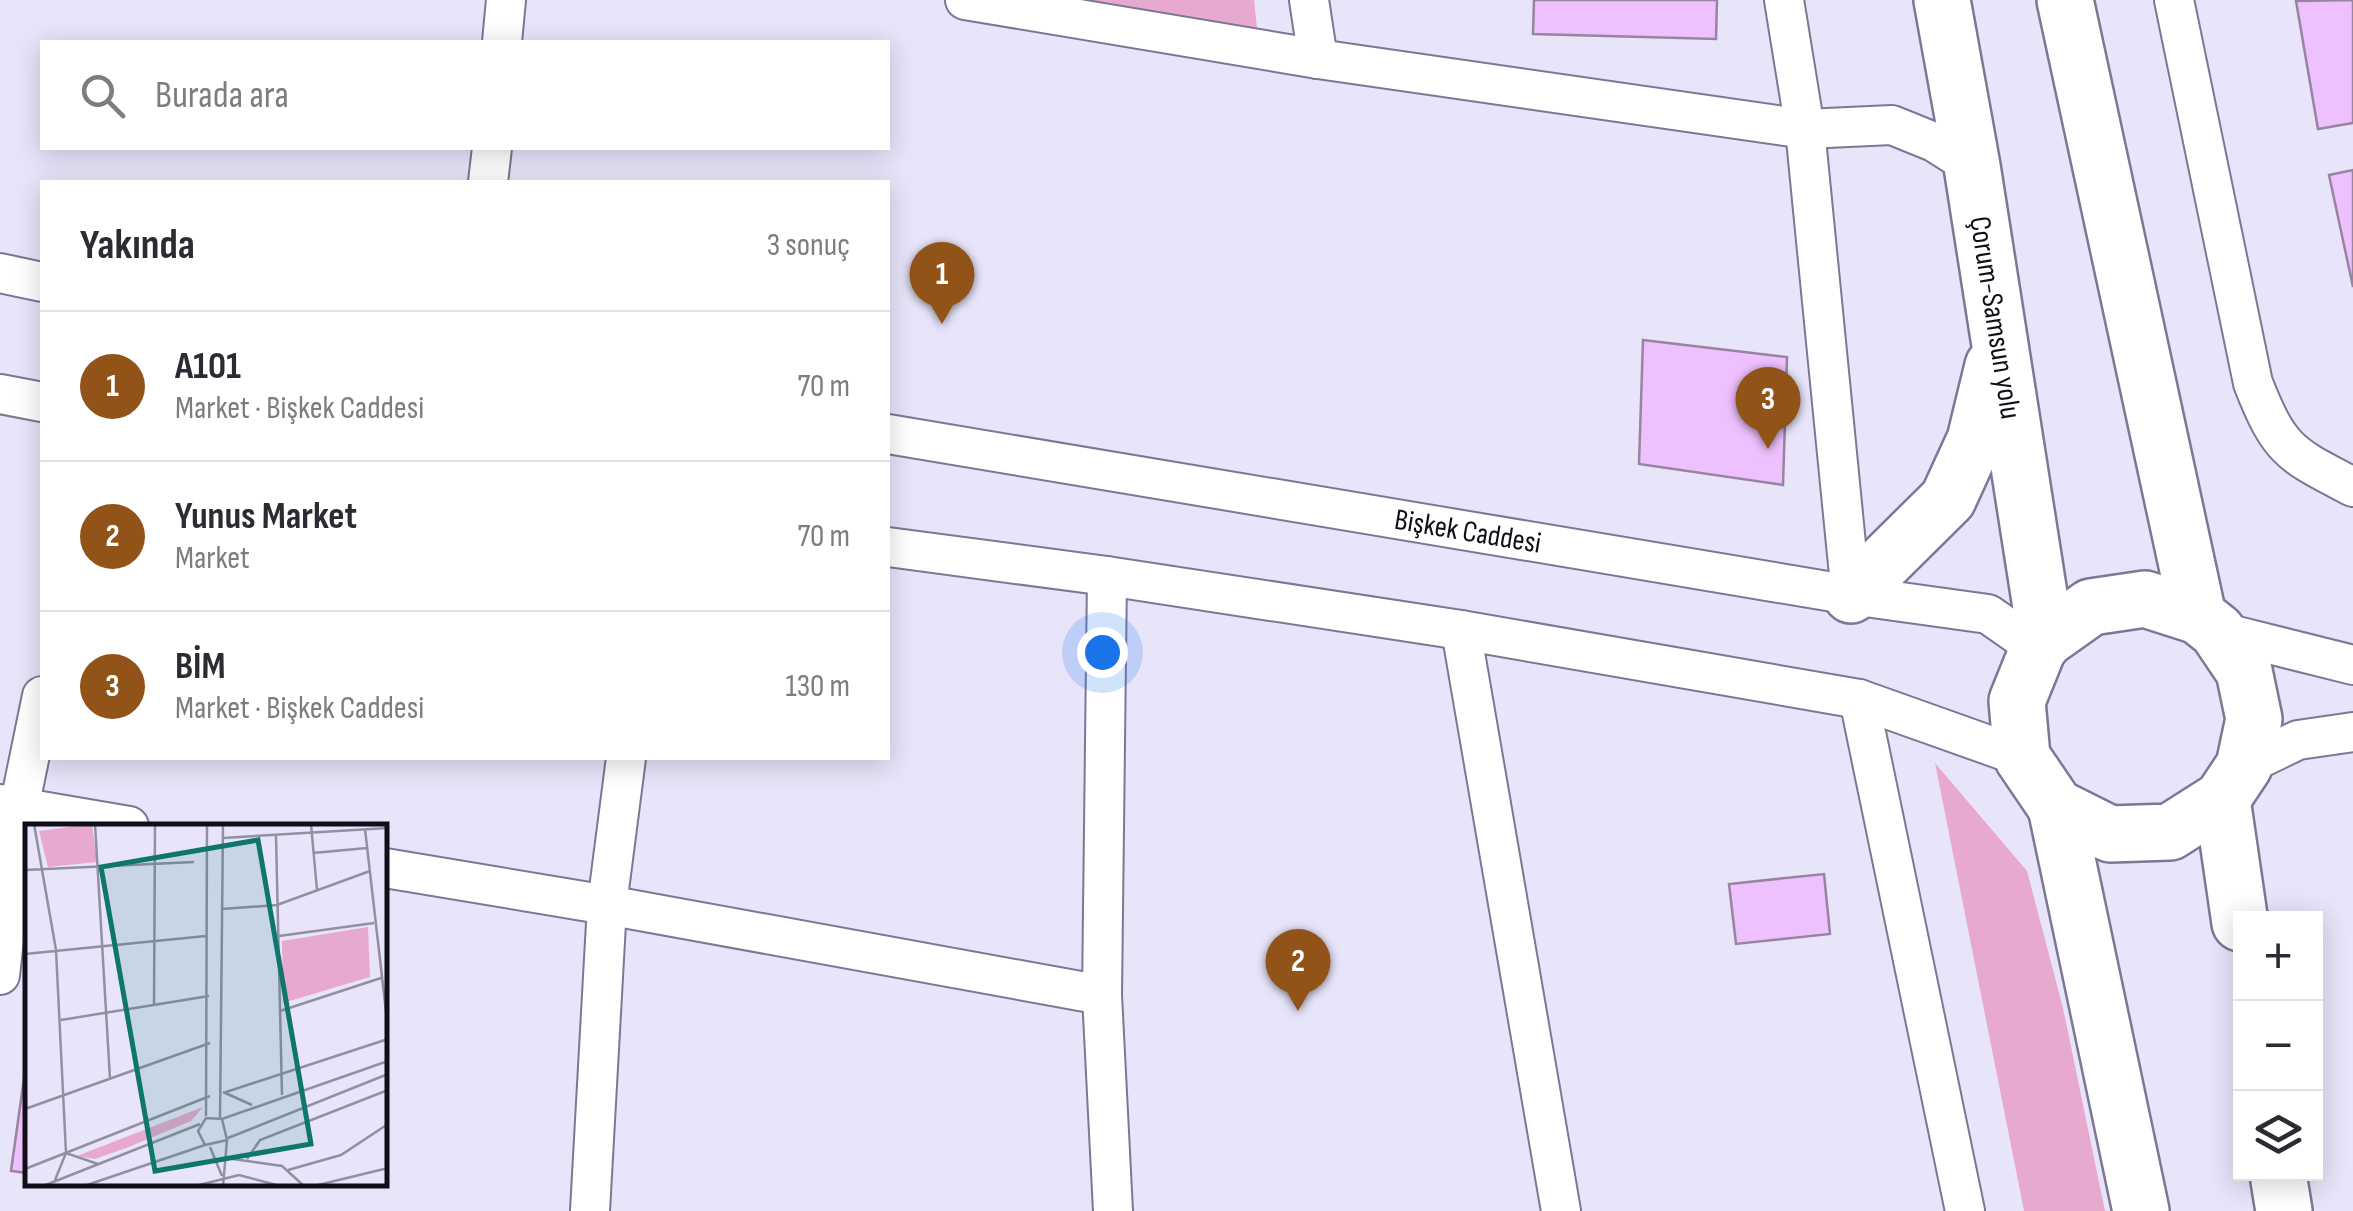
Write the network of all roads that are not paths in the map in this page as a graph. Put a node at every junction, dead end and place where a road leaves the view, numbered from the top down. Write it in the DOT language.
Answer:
graph roads {
  1 [pos="506,0"];
  2 [pos="965,0"];
  3 [pos="1309,0"];
  4 [pos="1784,0"];
  5 [pos="1942,0"];
  6 [pos="2066,0"];
  7 [pos="2174,0"];
  8 [pos="502,40"];
  9 [pos="1318,58"];
  10 [pos="1805,129"];
  11 [pos="492,150"];
  12 [pos="1972,166"];
  13 [pos="488,180"];
  14 [pos="0,273"];
  15 [pos="40,282"];
  16 [pos="1999,339"];
  17 [pos="0,394"];
  18 [pos="40,402"];
  19 [pos="890,434"];
  20 [pos="2353,487"];
  21 [pos="890,547"];
  22 [pos="1107,576"];
  23 [pos="1851,595"];
  24 [pos="2207,624"];
  25 [pos="1460,630"];
  26 [pos="2042,644"];
  27 [pos="2351,653"];
  28 [pos="1859,699"];
  29 [pos="40,703"];
  30 [pos="2353,732"];
  31 [pos="2022,757"];
  32 [pos="626,760"];
  33 [pos="2233,782"];
  34 [pos="10,806"];
  35 [pos="2056,807"];
  36 [pos="117,824"];
  37 [pos="388,868"];
  38 [pos="608,905"];
  39 [pos="2239,911"];
  40 [pos="0,976"];
  41 [pos="1102,995"];
  42 [pos="2279,1181"];
  43 [pos="590,1211"];
  44 [pos="1112,1211"];
  45 [pos="1562,1211"];
  46 [pos="1965,1211"];
  47 [pos="2141,1211"];
  48 [pos="2284,1211"];
  1 -- 8 [label="street"];
  2 -- 9 [label="street"];
  3 -- 9 [label="street"];
  4 -- 10 [label="street"];
  5 -- 12 [label="highway, Çorum-Samsun yolu"];
  6 -- 24 [label="highway"];
  7 -- 20 [label="street"];
  9 -- 10 [label="street"];
  10 -- 12 [label="street"];
  10 -- 23 [label="street"];
  11 -- 13 [label="street"];
  12 -- 16 [label="highway, Çorum-Samsun yolu"];
  14 -- 15 [label="street"];
  16 -- 23 [label="highway"];
  16 -- 26 [label="highway, Çorum-Samsun yolu"];
  17 -- 18 [label="street"];
  19 -- 23 [label="street, Bişkek Caddesi"];
  21 -- 22 [label="street"];
  22 -- 25 [label="street"];
  22 -- 41 [label="street"];
  23 -- 26 [label="street, Bişkek Caddesi"];
  24 -- 26 [label="highway"];
  24 -- 27 [label="street"];
  24 -- 33 [label="highway"];
  25 -- 28 [label="street"];
  25 -- 45 [label="street"];
  26 -- 31 [label="highway"];
  28 -- 31 [label="street"];
  28 -- 46 [label="street"];
  29 -- 34 [label="street"];
  30 -- 33 [label="street"];
  31 -- 35 [label="highway"];
  32 -- 38 [label="street"];
  33 -- 35 [label="highway"];
  33 -- 39 [label="highway"];
  34 -- 36 [label="street"];
  34 -- 40 [label="street"];
  35 -- 47 [label="highway"];
  37 -- 38 [label="street"];
  38 -- 41 [label="street"];
  38 -- 43 [label="street"];
  41 -- 44 [label="street"];
  42 -- 48 [label="highway"];
}
